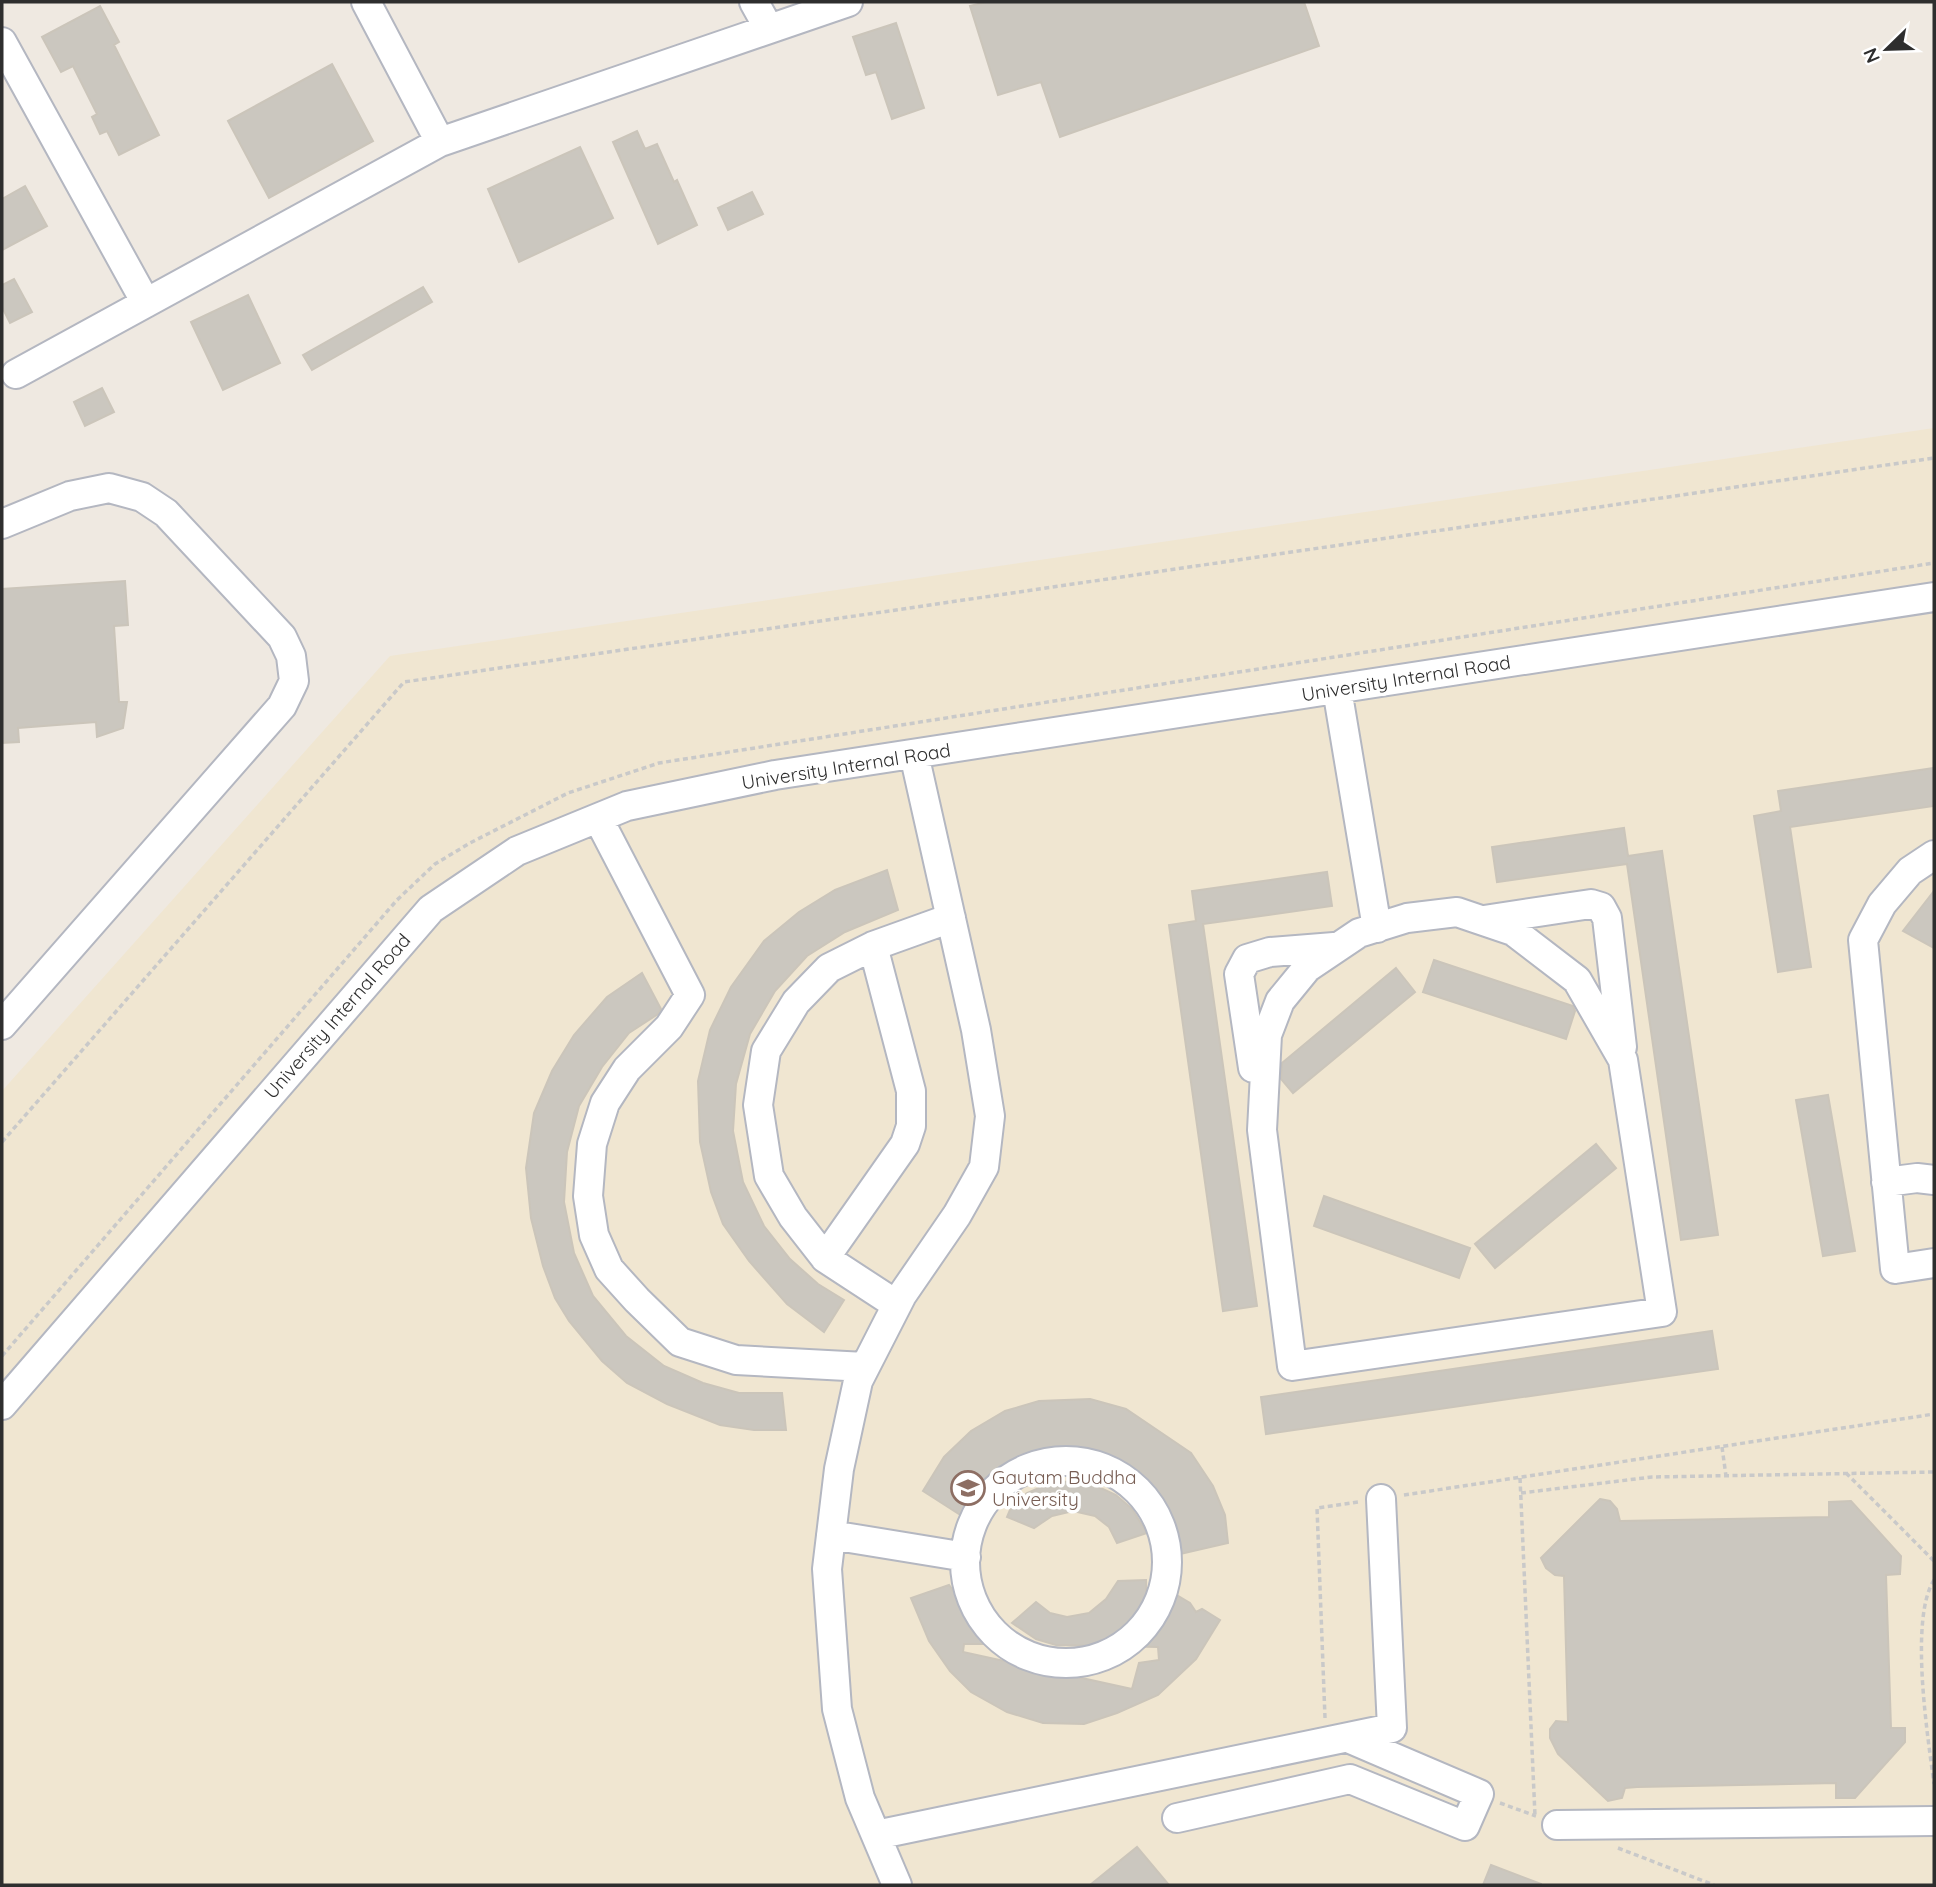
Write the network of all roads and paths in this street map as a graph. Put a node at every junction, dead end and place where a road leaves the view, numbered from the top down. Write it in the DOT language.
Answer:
graph roads {
  1 [pos="366,2"];
  2 [pos="754,2"];
  3 [pos="848,2"];
  4 [pos="769,29"];
  5 [pos="2,41"];
  6 [pos="440,142"];
  7 [pos="146,303"];
  8 [pos="16,374"];
  9 [pos="1934,458"];
  10 [pos="2,524"];
  11 [pos="1934,563"];
  12 [pos="1934,597"];
  13 [pos="1337,689"];
  14 [pos="915,754"];
  15 [pos="598,818"];
  16 [pos="1934,855"];
  17 [pos="951,918"];
  18 [pos="1481,920"];
  19 [pos="1377,928"];
  20 [pos="873,946"];
  21 [pos="1339,947"];
  22 [pos="2,1025"];
  23 [pos="1623,1060"];
  24 [pos="1262,1130"];
  25 [pos="2,1142"];
  26 [pos="1934,1180"];
  27 [pos="1886,1182"];
  28 [pos="825,1258"];
  29 [pos="1934,1263"];
  30 [pos="897,1305"];
  31 [pos="2,1356"];
  32 [pos="865,1367"];
  33 [pos="2,1405"];
  34 [pos="1934,1414"];
  35 [pos="1722,1447"];
  36 [pos="1934,1472"];
  37 [pos="1846,1473"];
  38 [pos="1726,1476"];
  39 [pos="1520,1478"];
  40 [pos="1521,1493"];
  41 [pos="1381,1499"];
  42 [pos="831,1535"];
  43 [pos="966,1557"];
  44 [pos="1934,1561"];
  45 [pos="1934,1580"];
  46 [pos="1337,1740"];
  47 [pos="1265,1755"];
  48 [pos="1934,1784"];
  49 [pos="1272,1796"];
  50 [pos="1177,1818"];
  51 [pos="1546,1820"];
  52 [pos="1934,1821"];
  53 [pos="876,1836"];
  54 [pos="897,1885"];
  1 -- 6 [label="street"];
  2 -- 4 [label="street"];
  3 -- 4 [label="street"];
  4 -- 6 [label="street"];
  5 -- 7 [label="street"];
  6 -- 7 [label="street"];
  7 -- 8 [label="street"];
  9 -- 25 [label="path"];
  10 -- 22 [label="street"];
  11 -- 31 [label="path"];
  12 -- 13 [label="street, University Internal Road"];
  13 -- 14 [label="street, University Internal Road"];
  13 -- 19 [label="street"];
  14 -- 15 [label="street, University Internal Road"];
  14 -- 17 [label="street"];
  15 -- 32 [label="street"];
  15 -- 33 [label="street, University Internal Road"];
  16 -- 27 [label="street"];
  17 -- 20 [label="street"];
  17 -- 30 [label="street"];
  18 -- 19 [label="street"];
  18 -- 23 [label="street"];
  18 -- 23 [label="street"];
  19 -- 21 [label="street"];
  20 -- 28 [label="street"];
  20 -- 28 [label="street"];
  21 -- 24 [label="street"];
  21 -- 24 [label="street"];
  23 -- 24 [label="street"];
  26 -- 27 [label="street"];
  27 -- 29 [label="street"];
  28 -- 30 [label="street"];
  30 -- 32 [label="street"];
  32 -- 42 [label="street"];
  34 -- 35 [label="path"];
  35 -- 38 [label="path"];
  35 -- 39 [label="path"];
  36 -- 37 [label="path"];
  37 -- 38 [label="path"];
  37 -- 44 [label="path"];
  38 -- 40 [label="path"];
  39 -- 40 [label="path"];
  39 -- 41 [label="path"];
  40 -- 51 [label="path"];
  41 -- 46 [label="street"];
  41 -- 46 [label="path"];
  42 -- 43 [label="street"];
  42 -- 53 [label="street"];
  43 -- 43 [label="street"];
  45 -- 48 [label="path"];
  46 -- 47 [label="street"];
  46 -- 49 [label="street"];
  47 -- 49 [label="street"];
  47 -- 53 [label="street"];
  49 -- 50 [label="street"];
  51 -- 52 [label="street"];
  53 -- 54 [label="street"];
}
